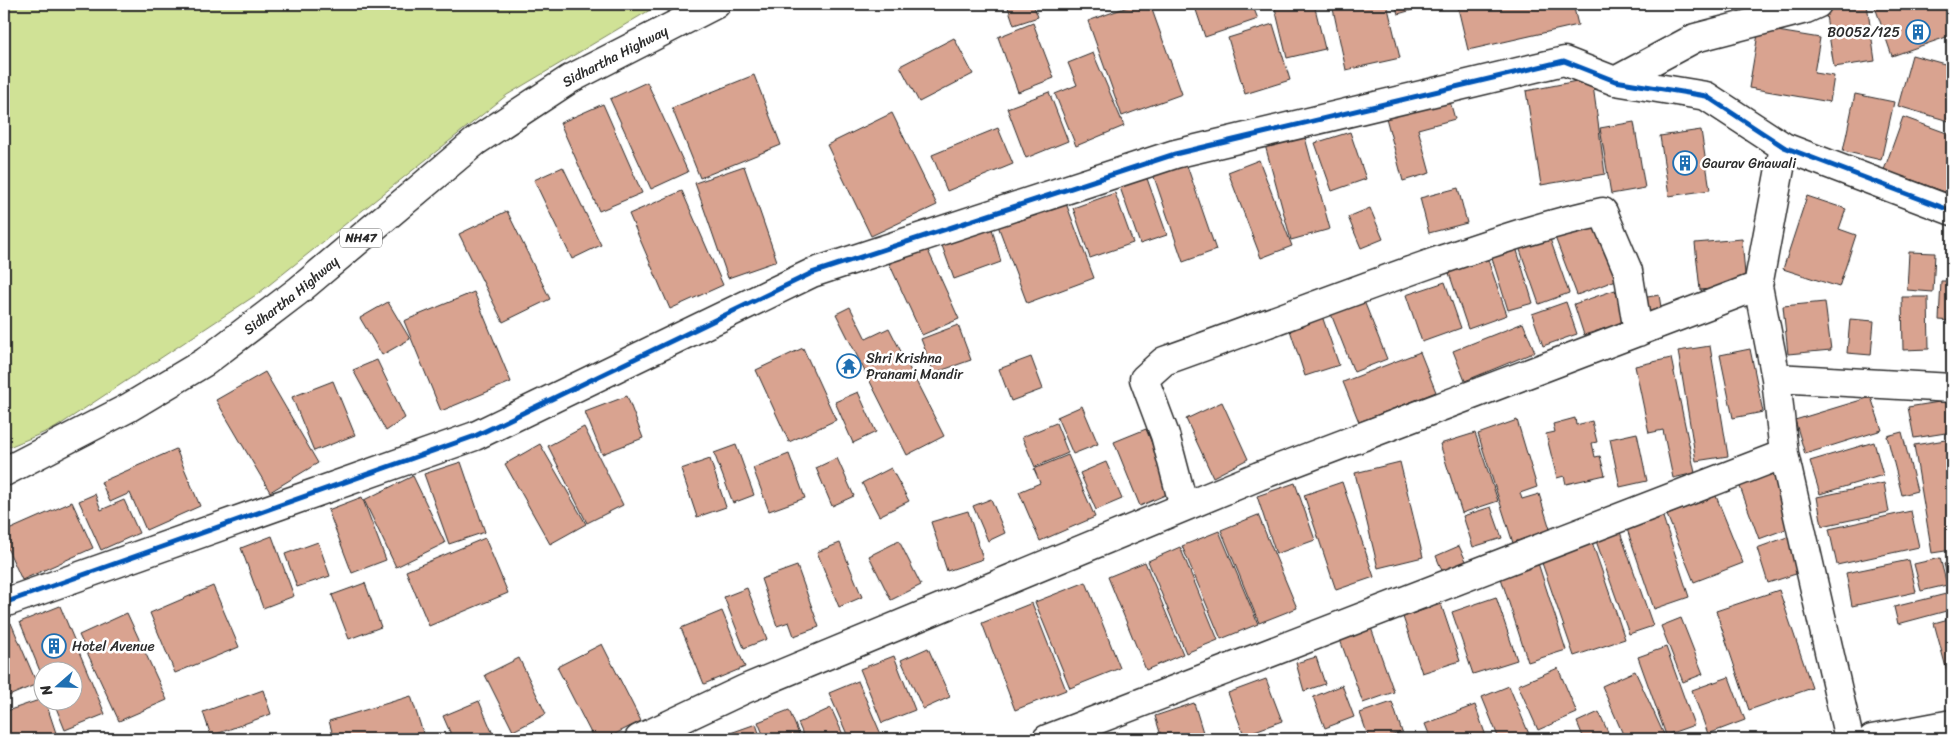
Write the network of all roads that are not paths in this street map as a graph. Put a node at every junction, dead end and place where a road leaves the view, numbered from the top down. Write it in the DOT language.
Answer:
graph roads {
  1 [pos="716,4"];
  2 [pos="1817,4"];
  3 [pos="1615,81"];
  4 [pos="1784,147"];
  5 [pos="1952,211"];
  6 [pos="1758,286"];
  7 [pos="1638,332"];
  8 [pos="1776,378"];
  9 [pos="1952,388"];
  10 [pos="1784,454"];
  11 [pos="4,472"];
  12 [pos="1184,507"];
  13 [pos="4,603"];
  14 [pos="1952,724"];
  15 [pos="639,739"];
  16 [pos="1047,739"];
  17 [pos="1849,739"];
  18 [pos="1872,739"];
  1 -- 11 [label="main road, Sidhartha Highway / NH47"];
  2 -- 3 [label="main road"];
  3 -- 4 [label="main road"];
  3 -- 13 [label="main road"];
  4 -- 5 [label="main road"];
  4 -- 6 [label="main road"];
  6 -- 7 [label="main road"];
  6 -- 8 [label="main road"];
  7 -- 12 [label="main road"];
  7 -- 12 [label="main road"];
  8 -- 9 [label="main road"];
  8 -- 10 [label="main road"];
  10 -- 16 [label="main road"];
  10 -- 17 [label="main road"];
  12 -- 15 [label="main road"];
  14 -- 18 [label="main road"];
}
